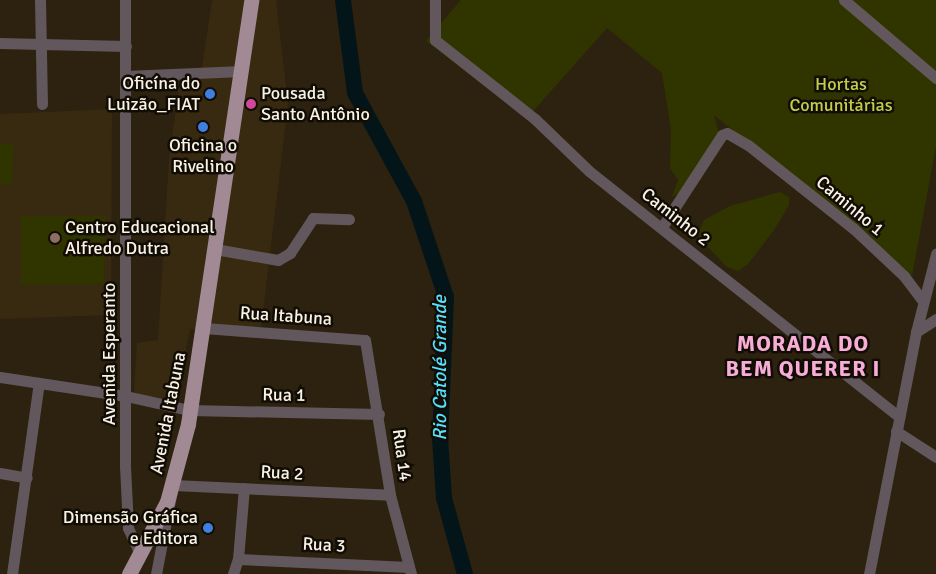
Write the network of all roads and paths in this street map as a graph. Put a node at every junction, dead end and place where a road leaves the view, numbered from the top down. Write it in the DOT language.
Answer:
graph roads {
  1 [pos="40,0"];
  2 [pos="125,0"];
  3 [pos="252,0"];
  4 [pos="435,0"];
  5 [pos="844,0"];
  6 [pos="41,42"];
  7 [pos="0,43"];
  8 [pos="126,46"];
  9 [pos="242,71"];
  10 [pos="126,76"];
  11 [pos="936,78"];
  12 [pos="42,104"];
  13 [pos="349,219"];
  14 [pos="662,227"];
  15 [pos="216,249"];
  16 [pos="936,254"];
  17 [pos="923,301"];
  18 [pos="936,319"];
  19 [pos="204,328"];
  20 [pos="916,332"];
  21 [pos="365,340"];
  22 [pos="0,377"];
  23 [pos="39,383"];
  24 [pos="126,396"];
  25 [pos="189,410"];
  26 [pos="379,414"];
  27 [pos="899,417"];
  28 [pos="896,430"];
  29 [pos="936,457"];
  30 [pos="0,473"];
  31 [pos="27,478"];
  32 [pos="173,485"];
  33 [pos="244,488"];
  34 [pos="390,495"];
  35 [pos="140,554"];
  36 [pos="238,559"];
  37 [pos="410,570"];
  38 [pos="872,573"];
  39 [pos="12,574"];
  40 [pos="129,574"];
  41 [pos="156,574"];
  42 [pos="233,574"];
  1 -- 6 [label="street"];
  2 -- 8 [label="street, Avenida Esperanto"];
  3 -- 9 [label="main road, Avenida Itabuna"];
  4 -- 14 [label="street, Caminho 2"];
  5 -- 11 [label="street"];
  6 -- 7 [label="street"];
  6 -- 8 [label="street"];
  6 -- 12 [label="street"];
  8 -- 10 [label="street, Avenida Esperanto"];
  9 -- 10 [label="street"];
  9 -- 15 [label="main road, Avenida Itabuna"];
  10 -- 24 [label="street, Avenida Esperanto"];
  13 -- 15 [label="street"];
  14 -- 17 [label="street, Caminho 1"];
  14 -- 27 [label="street, Caminho 2"];
  15 -- 19 [label="main road, Avenida Itabuna"];
  16 -- 17 [label="street"];
  17 -- 20 [label="street"];
  18 -- 20 [label="street"];
  19 -- 21 [label="street, Rua Itabuna"];
  19 -- 25 [label="main road, Avenida Itabuna"];
  20 -- 27 [label="street"];
  21 -- 26 [label="street, Rua 14"];
  22 -- 23 [label="street, Rua 1"];
  23 -- 24 [label="street, Rua 1"];
  23 -- 31 [label="street"];
  24 -- 25 [label="street, Rua 1"];
  24 -- 35 [label="street, Avenida Esperanto"];
  25 -- 26 [label="street, Rua 1"];
  25 -- 32 [label="main road, Avenida Itabuna"];
  26 -- 34 [label="street, Rua 14"];
  27 -- 28 [label="street"];
  28 -- 29 [label="street"];
  28 -- 38 [label="street"];
  30 -- 31 [label="street"];
  31 -- 39 [label="street"];
  32 -- 33 [label="street, Rua 2"];
  32 -- 35 [label="main road, Avenida Itabuna"];
  32 -- 41 [label="street"];
  33 -- 34 [label="street, Rua 2"];
  33 -- 36 [label="street"];
  34 -- 37 [label="street, Rua 14"];
  35 -- 40 [label="main road, Avenida Itabuna"];
  36 -- 37 [label="street, Rua 3"];
  36 -- 42 [label="street"];
}
